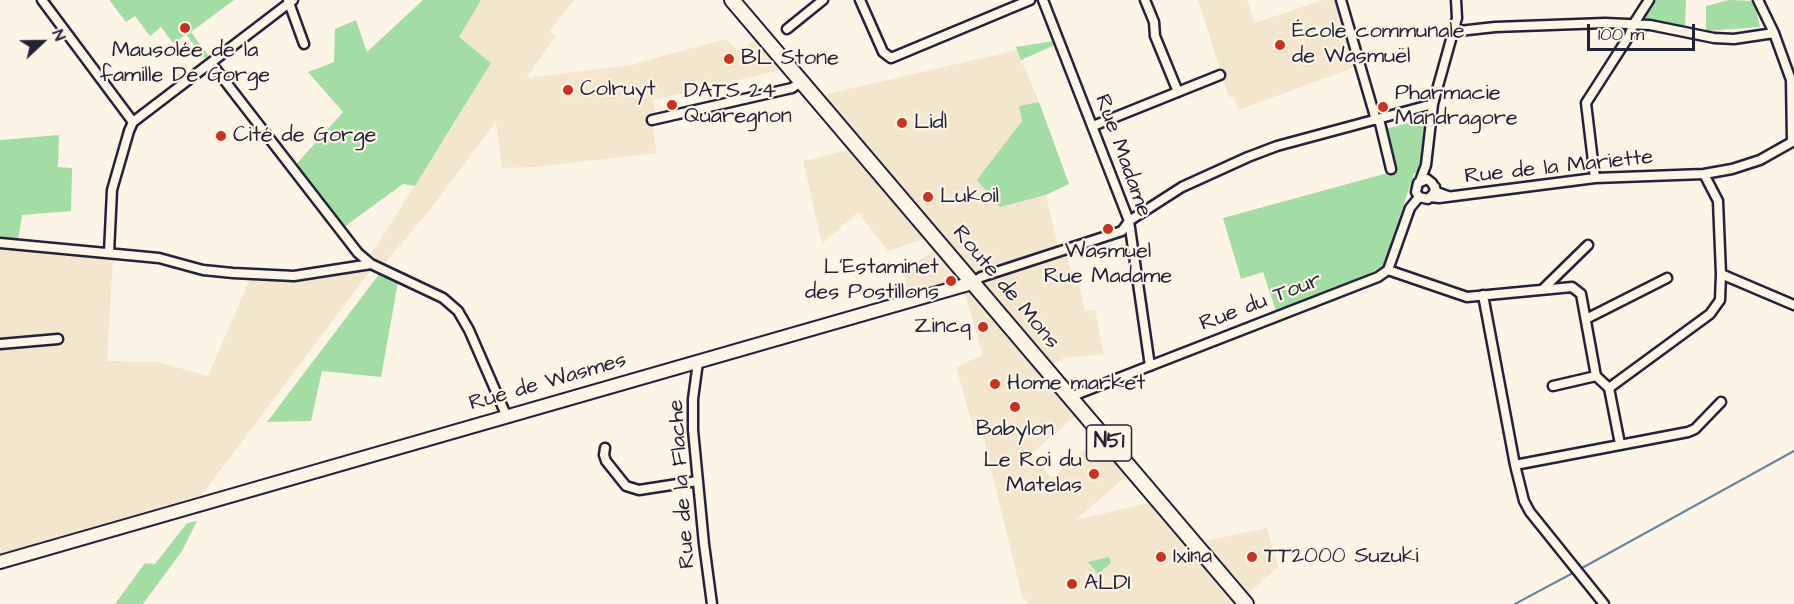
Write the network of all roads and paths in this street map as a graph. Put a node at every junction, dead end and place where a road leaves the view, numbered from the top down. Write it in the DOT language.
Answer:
graph roads {
  1 [pos="42,0"];
  2 [pos="732,0"];
  3 [pos="823,0"];
  4 [pos="860,0"];
  5 [pos="1030,0"];
  6 [pos="1043,0"];
  7 [pos="1145,0"];
  8 [pos="1341,0"];
  9 [pos="1456,0"];
  10 [pos="1649,0"];
  11 [pos="1758,0"];
  12 [pos="290,1"];
  13 [pos="1633,25"];
  14 [pos="787,29"];
  15 [pos="1774,33"];
  16 [pos="1451,35"];
  17 [pos="304,44"];
  18 [pos="211,63"];
  19 [pos="1220,75"];
  20 [pos="801,82"];
  21 [pos="1178,92"];
  22 [pos="1433,104"];
  23 [pos="1378,119"];
  24 [pos="651,120"];
  25 [pos="133,122"];
  26 [pos="1093,126"];
  27 [pos="1793,146"];
  28 [pos="1391,169"];
  29 [pos="1704,174"];
  30 [pos="1595,178"];
  31 [pos="1424,187"];
  32 [pos="1452,196"];
  33 [pos="1129,221"];
  34 [pos="0,243"];
  35 [pos="1588,245"];
  36 [pos="109,253"];
  37 [pos="371,264"];
  38 [pos="1388,270"];
  39 [pos="1721,274"];
  40 [pos="1667,278"];
  41 [pos="972,282"];
  42 [pos="1543,290"];
  43 [pos="1483,295"];
  44 [pos="1794,305"];
  45 [pos="1586,319"];
  46 [pos="58,339"];
  47 [pos="0,344"];
  48 [pos="698,362"];
  49 [pos="1150,366"];
  50 [pos="1596,376"];
  51 [pos="1554,386"];
  52 [pos="1609,388"];
  53 [pos="1070,397"];
  54 [pos="1721,402"];
  55 [pos="507,417"];
  56 [pos="1620,444"];
  57 [pos="605,448"];
  58 [pos="1515,465"];
  59 [pos="697,481"];
  60 [pos="0,562"];
  61 [pos="712,604"];
  62 [pos="1246,604"];
  63 [pos="1604,604"];
  1 -- 25 [label="street"];
  2 -- 20 [label="main road, Route de Mons / N51"];
  3 -- 14 [label="street"];
  4 -- 5 [label="street"];
  6 -- 26 [label="street, Rue Madame"];
  7 -- 21 [label="street"];
  8 -- 23 [label="street"];
  9 -- 16 [label="street"];
  10 -- 13 [label="street"];
  11 -- 15 [label="street"];
  12 -- 17 [label="street"];
  12 -- 18 [label="street"];
  13 -- 15 [label="street"];
  13 -- 16 [label="street"];
  13 -- 30 [label="street"];
  15 -- 27 [label="street"];
  16 -- 22 [label="street"];
  18 -- 25 [label="street"];
  18 -- 37 [label="street"];
  19 -- 21 [label="street"];
  20 -- 24 [label="street"];
  20 -- 41 [label="main road, Route de Mons / N51"];
  21 -- 26 [label="street"];
  22 -- 23 [label="street"];
  22 -- 31 [label="street"];
  23 -- 28 [label="street"];
  23 -- 33 [label="street"];
  25 -- 36 [label="street"];
  26 -- 33 [label="street, Rue Madame"];
  27 -- 29 [label="street, Rue de la Mariette"];
  29 -- 30 [label="street, Rue de la Mariette"];
  29 -- 39 [label="street"];
  30 -- 32 [label="street, Rue de la Mariette"];
  31 -- 32 [label="street, Rue de la Mariette"];
  31 -- 32 [label="street, Rue de la Mariette"];
  31 -- 38 [label="street"];
  33 -- 41 [label="street"];
  33 -- 49 [label="street, Rue Madame"];
  34 -- 36 [label="street"];
  35 -- 42 [label="street"];
  36 -- 37 [label="street"];
  37 -- 55 [label="street"];
  38 -- 43 [label="street"];
  38 -- 49 [label="street, Rue du Tour"];
  39 -- 44 [label="street"];
  39 -- 52 [label="street"];
  40 -- 45 [label="street"];
  41 -- 48 [label="street, Rue de Wasmes"];
  41 -- 53 [label="main road, Route de Mons / N51"];
  42 -- 43 [label="street"];
  42 -- 45 [label="street"];
  43 -- 58 [label="street"];
  45 -- 50 [label="street"];
  46 -- 47 [label="street"];
  48 -- 55 [label="street, Rue de Wasmes"];
  48 -- 59 [label="street, Rue de la Flache"];
  49 -- 53 [label="street, Rue du Tour"];
  50 -- 51 [label="street"];
  50 -- 52 [label="street"];
  52 -- 56 [label="street"];
  53 -- 62 [label="main road, Route de Mons / N51"];
  54 -- 56 [label="street"];
  55 -- 60 [label="street, Rue de Wasmes"];
  56 -- 58 [label="street"];
  57 -- 59 [label="street"];
  58 -- 63 [label="street"];
  59 -- 61 [label="street, Rue de la Flache"];
}
